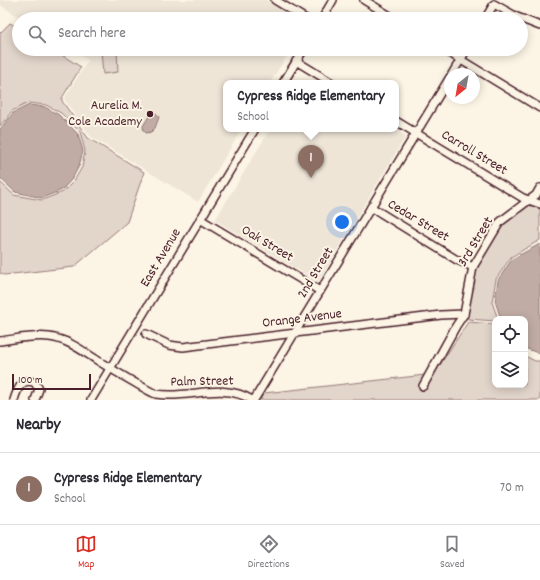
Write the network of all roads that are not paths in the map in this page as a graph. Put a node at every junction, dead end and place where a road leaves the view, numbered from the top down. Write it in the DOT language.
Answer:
graph roads {
  1 [pos="275,0"];
  2 [pos="333,0"];
  3 [pos="364,0"];
  4 [pos="295,12"];
  5 [pos="326,12"];
  6 [pos="384,12"];
  7 [pos="489,12"];
  8 [pos="508,12"];
  9 [pos="528,21"];
  10 [pos="540,26"];
  11 [pos="299,56"];
  12 [pos="454,56"];
  13 [pos="463,56"];
  14 [pos="460,60"];
  15 [pos="296,61"];
  16 [pos="455,68"];
  17 [pos="285,80"];
  18 [pos="327,80"];
  19 [pos="444,87"];
  20 [pos="540,108"];
  21 [pos="399,123"];
  22 [pos="253,132"];
  23 [pos="415,133"];
  24 [pos="540,188"];
  25 [pos="529,200"];
  26 [pos="540,204"];
  27 [pos="371,207"];
  28 [pos="200,219"];
  29 [pos="472,267"];
  30 [pos="320,291"];
  31 [pos="464,314"];
  32 [pos="295,333"];
  33 [pos="146,334"];
  34 [pos="0,341"];
  35 [pos="110,368"];
  36 [pos="423,386"];
  37 [pos="14,400"];
  38 [pos="34,400"];
  39 [pos="91,400"];
  40 [pos="253,400"];
  1 -- 4 [label="street"];
  2 -- 5 [label="street"];
  3 -- 6 [label="street"];
  7 -- 8 [label="street"];
  9 -- 10 [label="street"];
  11 -- 15 [label="street"];
  12 -- 14 [label="street"];
  13 -- 14 [label="street"];
  14 -- 16 [label="street"];
  14 -- 20 [label="street"];
  15 -- 17 [label="street"];
  15 -- 18 [label="street"];
  19 -- 23 [label="street, 2nd Street"];
  21 -- 23 [label="street, Carroll Street"];
  22 -- 28 [label="street, East Avenue"];
  23 -- 25 [label="street, Carroll Street"];
  23 -- 27 [label="street, 2nd Street"];
  24 -- 25 [label="street, 3rd Street"];
  25 -- 26 [label="street, Carroll Street"];
  25 -- 29 [label="street, 3rd Street"];
  27 -- 29 [label="street, Cedar Street"];
  27 -- 30 [label="street, 2nd Street"];
  28 -- 30 [label="street, Oak Street"];
  28 -- 35 [label="street, East Avenue"];
  29 -- 31 [label="street, 3rd Street"];
  30 -- 32 [label="street, 2nd Street"];
  31 -- 32 [label="street, Orange Avenue"];
  31 -- 36 [label="street, 3rd Street"];
  32 -- 33 [label="street, Orange Avenue"];
  32 -- 40 [label="street, 2nd Street"];
  34 -- 35 [label="street, Palm Street"];
  35 -- 39 [label="street, East Avenue"];
  35 -- 40 [label="street, Palm Street"];
  37 -- 38 [label="street"];
}
